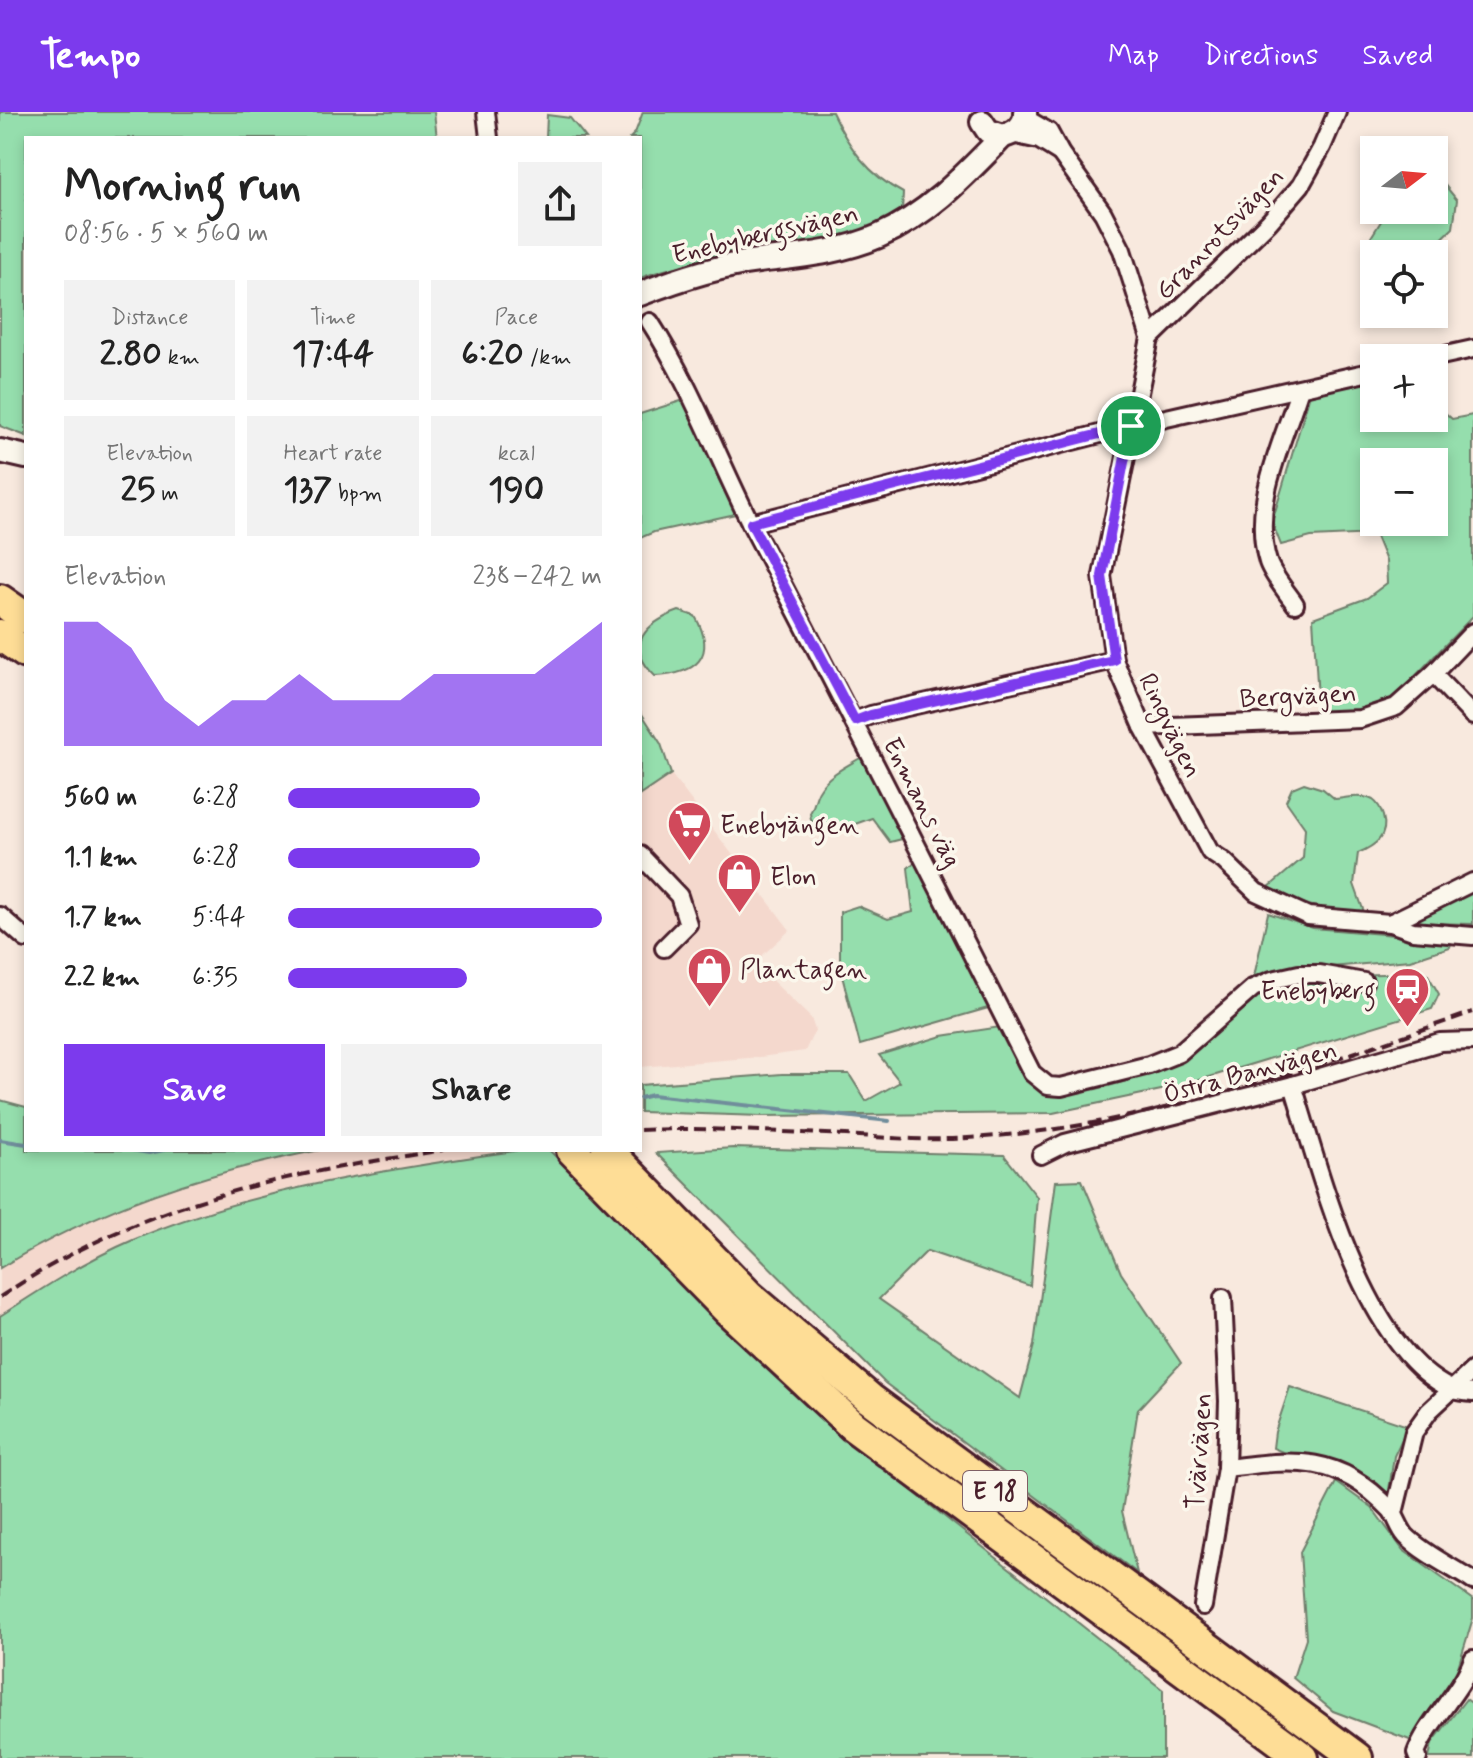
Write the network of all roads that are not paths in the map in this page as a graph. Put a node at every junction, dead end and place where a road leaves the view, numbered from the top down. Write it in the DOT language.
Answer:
graph roads {
  1 [pos="486,112"];
  2 [pos="1337,112"];
  3 [pos="982,117"];
  4 [pos="1019,121"];
  5 [pos="489,136"];
  6 [pos="975,165"];
  7 [pos="642,293"];
  8 [pos="650,322"];
  9 [pos="1150,338"];
  10 [pos="1473,349"];
  11 [pos="1448,354"];
  12 [pos="1360,374"];
  13 [pos="1300,388"];
  14 [pos="1131,426"];
  15 [pos="0,451"];
  16 [pos="24,457"];
  17 [pos="751,523"];
  18 [pos="0,600"];
  19 [pos="1295,604"];
  20 [pos="24,617"];
  21 [pos="1473,632"];
  22 [pos="0,635"];
  23 [pos="24,652"];
  24 [pos="1114,660"];
  25 [pos="1433,674"];
  26 [pos="1473,716"];
  27 [pos="855,721"];
  28 [pos="1143,727"];
  29 [pos="642,857"];
  30 [pos="1473,882"];
  31 [pos="0,916"];
  32 [pos="1390,923"];
  33 [pos="1473,936"];
  34 [pos="24,940"];
  35 [pos="664,948"];
  36 [pos="1364,982"];
  37 [pos="1473,1041"];
  38 [pos="1293,1085"];
  39 [pos="575,1152"];
  40 [pos="608,1152"];
  41 [pos="1041,1155"];
  42 [pos="640,1203"];
  43 [pos="1223,1298"];
  44 [pos="1473,1370"];
  45 [pos="1452,1390"];
  46 [pos="1473,1393"];
  47 [pos="1226,1468"];
  48 [pos="1394,1513"];
  49 [pos="1473,1581"];
  50 [pos="1203,1606"];
  51 [pos="1473,1659"];
  52 [pos="1417,1756"];
  53 [pos="1303,1758"];
  54 [pos="1357,1758"];
  1 -- 5 [label="street"];
  2 -- 9 [label="street, Granrotsvägen"];
  3 -- 4 [label="main road"];
  3 -- 6 [label="main road"];
  4 -- 6 [label="main road, Enebybergsvägen"];
  4 -- 9 [label="street, Ringvägen"];
  6 -- 7 [label="main road, Enebybergsvägen"];
  8 -- 17 [label="street, Enmans väg"];
  9 -- 14 [label="street, Ringvägen"];
  10 -- 11 [label="street"];
  12 -- 13 [label="street"];
  13 -- 14 [label="street"];
  13 -- 19 [label="street"];
  14 -- 17 [label="street"];
  14 -- 24 [label="street, Ringvägen"];
  15 -- 16 [label="main road"];
  17 -- 27 [label="street, Enmans väg"];
  18 -- 20 [label="highway"];
  21 -- 25 [label="street, Bergvägen"];
  22 -- 23 [label="highway"];
  24 -- 27 [label="street"];
  24 -- 28 [label="street, Ringvägen"];
  25 -- 26 [label="street"];
  25 -- 28 [label="street, Bergvägen"];
  27 -- 36 [label="street, Enmans väg"];
  28 -- 32 [label="street, Ringvägen"];
  29 -- 35 [label="street"];
  30 -- 32 [label="street"];
  31 -- 34 [label="street"];
  32 -- 33 [label="street, Ringvägen"];
  37 -- 38 [label="street, Östra Banvägen"];
  38 -- 41 [label="street, Östra Banvägen"];
  38 -- 45 [label="street"];
  39 -- 42 [label="highway, E 18"];
  40 -- 42 [label="highway, E 18"];
  42 -- 53 [label="highway, E 18"];
  42 -- 54 [label="highway, E 18"];
  43 -- 47 [label="street, Tvärvägen"];
  44 -- 45 [label="street"];
  45 -- 46 [label="street"];
  45 -- 48 [label="street"];
  47 -- 48 [label="street"];
  47 -- 50 [label="street, Tvärvägen"];
  48 -- 49 [label="street"];
  51 -- 52 [label="street"];
}
